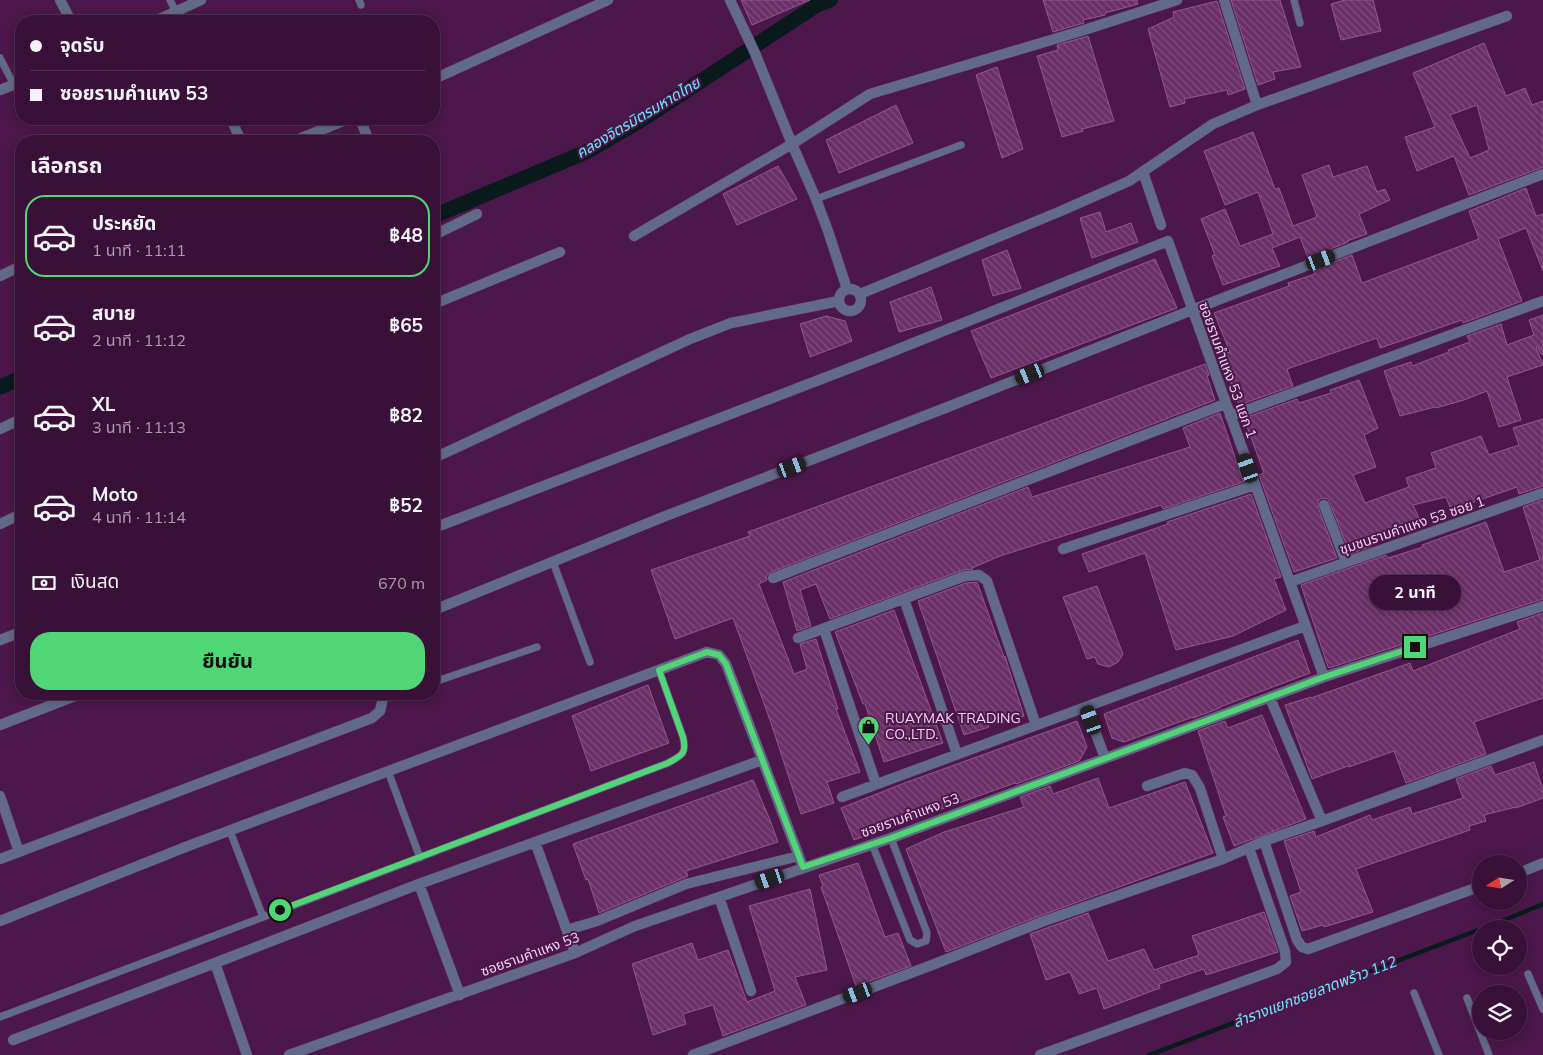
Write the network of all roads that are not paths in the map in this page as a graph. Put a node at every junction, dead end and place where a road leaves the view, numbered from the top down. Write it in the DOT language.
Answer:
graph roads {
  1 [pos="60,0"];
  2 [pos="170,0"];
  3 [pos="201,0"];
  4 [pos="608,0"];
  5 [pos="730,0"];
  6 [pos="1177,0"];
  7 [pos="1224,0"];
  8 [pos="1294,0"];
  9 [pos="1155,3"];
  10 [pos="176,12"];
  11 [pos="68,15"];
  12 [pos="169,15"];
  13 [pos="1507,16"];
  14 [pos="1300,23"];
  15 [pos="0,58"];
  16 [pos="440,77"];
  17 [pos="15,80"];
  18 [pos="15,84"];
  19 [pos="0,90"];
  20 [pos="1257,105"];
  21 [pos="338,125"];
  22 [pos="321,135"];
  23 [pos="792,144"];
  24 [pos="961,145"];
  25 [pos="1143,172"];
  26 [pos="1543,174"];
  27 [pos="816,198"];
  28 [pos="477,214"];
  29 [pos="1161,225"];
  30 [pos="440,232"];
  31 [pos="634,236"];
  32 [pos="560,252"];
  33 [pos="15,269"];
  34 [pos="0,276"];
  35 [pos="846,289"];
  36 [pos="860,294"];
  37 [pos="839,301"];
  38 [pos="1543,301"];
  39 [pos="440,302"];
  40 [pos="1192,310"];
  41 [pos="1225,404"];
  42 [pos="1230,416"];
  43 [pos="15,421"];
  44 [pos="0,429"];
  45 [pos="440,455"];
  46 [pos="1255,485"];
  47 [pos="1543,493"];
  48 [pos="1324,505"];
  49 [pos="15,517"];
  50 [pos="0,524"];
  51 [pos="440,526"];
  52 [pos="1063,549"];
  53 [pos="553,562"];
  54 [pos="1346,562"];
  55 [pos="772,578"];
  56 [pos="1290,582"];
  57 [pos="904,599"];
  58 [pos="1543,606"];
  59 [pos="440,608"];
  60 [pos="1305,626"];
  61 [pos="824,629"];
  62 [pos="15,634"];
  63 [pos="798,638"];
  64 [pos="0,640"];
  65 [pos="537,647"];
  66 [pos="590,662"];
  67 [pos="659,670"];
  68 [pos="1324,677"];
  69 [pos="440,680"];
  70 [pos="1270,698"];
  71 [pos="65,700"];
  72 [pos="383,700"];
  73 [pos="1086,707"];
  74 [pos="0,725"];
  75 [pos="1036,725"];
  76 [pos="1543,740"];
  77 [pos="957,754"];
  78 [pos="1105,758"];
  79 [pos="762,760"];
  80 [pos="388,772"];
  81 [pos="876,784"];
  82 [pos="1147,786"];
  83 [pos="0,796"];
  84 [pos="842,797"];
  85 [pos="1322,821"];
  86 [pos="230,831"];
  87 [pos="891,838"];
  88 [pos="1264,841"];
  89 [pos="535,842"];
  90 [pos="872,844"];
  91 [pos="1249,848"];
  92 [pos="19,852"];
  93 [pos="799,856"];
  94 [pos="420,858"];
  95 [pos="0,859"];
  96 [pos="1223,859"];
  97 [pos="1543,864"];
  98 [pos="803,867"];
  99 [pos="1528,869"];
  100 [pos="419,884"];
  101 [pos="1472,889"];
  102 [pos="719,897"];
  103 [pos="263,917"];
  104 [pos="0,921"];
  105 [pos="567,930"];
  106 [pos="575,953"];
  107 [pos="215,963"];
  108 [pos="1528,974"];
  109 [pos="751,991"];
  110 [pos="1414,993"];
  111 [pos="460,994"];
  112 [pos="1467,998"];
  113 [pos="1543,1009"];
  114 [pos="0,1017"];
  115 [pos="13,1040"];
  116 [pos="247,1055"];
  117 [pos="288,1055"];
  118 [pos="693,1055"];
  119 [pos="1040,1055"];
  120 [pos="1439,1055"];
  121 [pos="1489,1055"];
  1 -- 11 [label="street"];
  2 -- 10 [label="lane"];
  3 -- 10 [label="street"];
  4 -- 16 [label="street"];
  5 -- 23 [label="street"];
  6 -- 9 [label="street"];
  7 -- 20 [label="street"];
  8 -- 14 [label="lane"];
  9 -- 23 [label="street"];
  10 -- 12 [label="street"];
  13 -- 20 [label="street"];
  15 -- 17 [label="lane"];
  18 -- 19 [label="street"];
  20 -- 25 [label="street"];
  21 -- 22 [label="street"];
  23 -- 27 [label="street"];
  23 -- 31 [label="street"];
  24 -- 27 [label="lane"];
  25 -- 29 [label="street"];
  25 -- 36 [label="street"];
  26 -- 40 [label="street"];
  27 -- 35 [label="street"];
  28 -- 30 [label="street"];
  32 -- 39 [label="street"];
  33 -- 34 [label="street"];
  35 -- 36 [label="street"];
  35 -- 37 [label="street"];
  36 -- 37 [label="street"];
  37 -- 45 [label="street"];
  38 -- 42 [label="street"];
  40 -- 41 [label="street, ซอยรามคำแหง 53 แยก 1"];
  40 -- 51 [label="street, ซอยรามคำแหง 53 แยก 1"];
  40 -- 53 [label="street"];
  41 -- 42 [label="street, ซอยรามคำแหง 53 แยก 1"];
  41 -- 55 [label="street"];
  42 -- 46 [label="street, ซอยรามคำแหง 53 แยก 1"];
  43 -- 44 [label="street"];
  46 -- 52 [label="street"];
  46 -- 56 [label="street, ซอยรามคำแหง 53 แยก 1"];
  47 -- 54 [label="street, ชุมชนรามคำแหง 53 ซอย 1"];
  48 -- 54 [label="street"];
  49 -- 50 [label="street"];
  53 -- 59 [label="street"];
  53 -- 66 [label="lane"];
  54 -- 56 [label="street, ชุมชนรามคำแหง 53 ซอย 1"];
  56 -- 60 [label="street, ซอยรามคำแหง 53 แยก 1"];
  57 -- 61 [label="street"];
  57 -- 75 [label="street"];
  57 -- 77 [label="street"];
  58 -- 68 [label="street, ซอยรามคำแหง 53"];
  60 -- 68 [label="street, ซอยรามคำแหง 53 แยก 1"];
  60 -- 73 [label="street"];
  61 -- 63 [label="street"];
  61 -- 81 [label="street"];
  62 -- 64 [label="street"];
  65 -- 69 [label="lane"];
  67 -- 79 [label="street"];
  67 -- 80 [label="street"];
  67 -- 94 [label="lane"];
  68 -- 70 [label="street, ซอยรามคำแหง 53"];
  70 -- 78 [label="street, ซอยรามคำแหง 53"];
  70 -- 85 [label="street"];
  71 -- 74 [label="street"];
  72 -- 92 [label="street"];
  73 -- 75 [label="street"];
  73 -- 78 [label="street"];
  75 -- 77 [label="street"];
  76 -- 85 [label="street"];
  77 -- 81 [label="street"];
  78 -- 87 [label="street, ซอยรามคำแหง 53"];
  79 -- 89 [label="street"];
  79 -- 93 [label="street"];
  80 -- 86 [label="street"];
  80 -- 94 [label="lane"];
  81 -- 84 [label="street"];
  82 -- 96 [label="street"];
  83 -- 92 [label="street"];
  85 -- 88 [label="street"];
  86 -- 103 [label="lane"];
  86 -- 104 [label="street"];
  87 -- 90 [label="street, ซอยรามคำแหง 53"];
  87 -- 90 [label="lane"];
  88 -- 91 [label="street"];
  88 -- 101 [label="street"];
  89 -- 100 [label="street"];
  89 -- 105 [label="street"];
  90 -- 98 [label="street, ซอยรามคำแหง 53"];
  91 -- 96 [label="street"];
  91 -- 119 [label="street"];
  92 -- 95 [label="street"];
  93 -- 98 [label="street"];
  93 -- 105 [label="street"];
  94 -- 103 [label="lane"];
  96 -- 118 [label="street"];
  97 -- 99 [label="street"];
  98 -- 102 [label="street, ซอยรามคำแหง 53"];
  100 -- 107 [label="street"];
  100 -- 111 [label="street"];
  102 -- 106 [label="street, ซอยรามคำแหง 53"];
  102 -- 109 [label="street"];
  103 -- 114 [label="lane"];
  105 -- 106 [label="street"];
  106 -- 111 [label="street, ซอยรามคำแหง 53"];
  107 -- 115 [label="street"];
  107 -- 116 [label="street"];
  108 -- 113 [label="lane"];
  110 -- 120 [label="lane"];
  111 -- 117 [label="street, ซอยรามคำแหง 53"];
  112 -- 121 [label="lane"];
}
